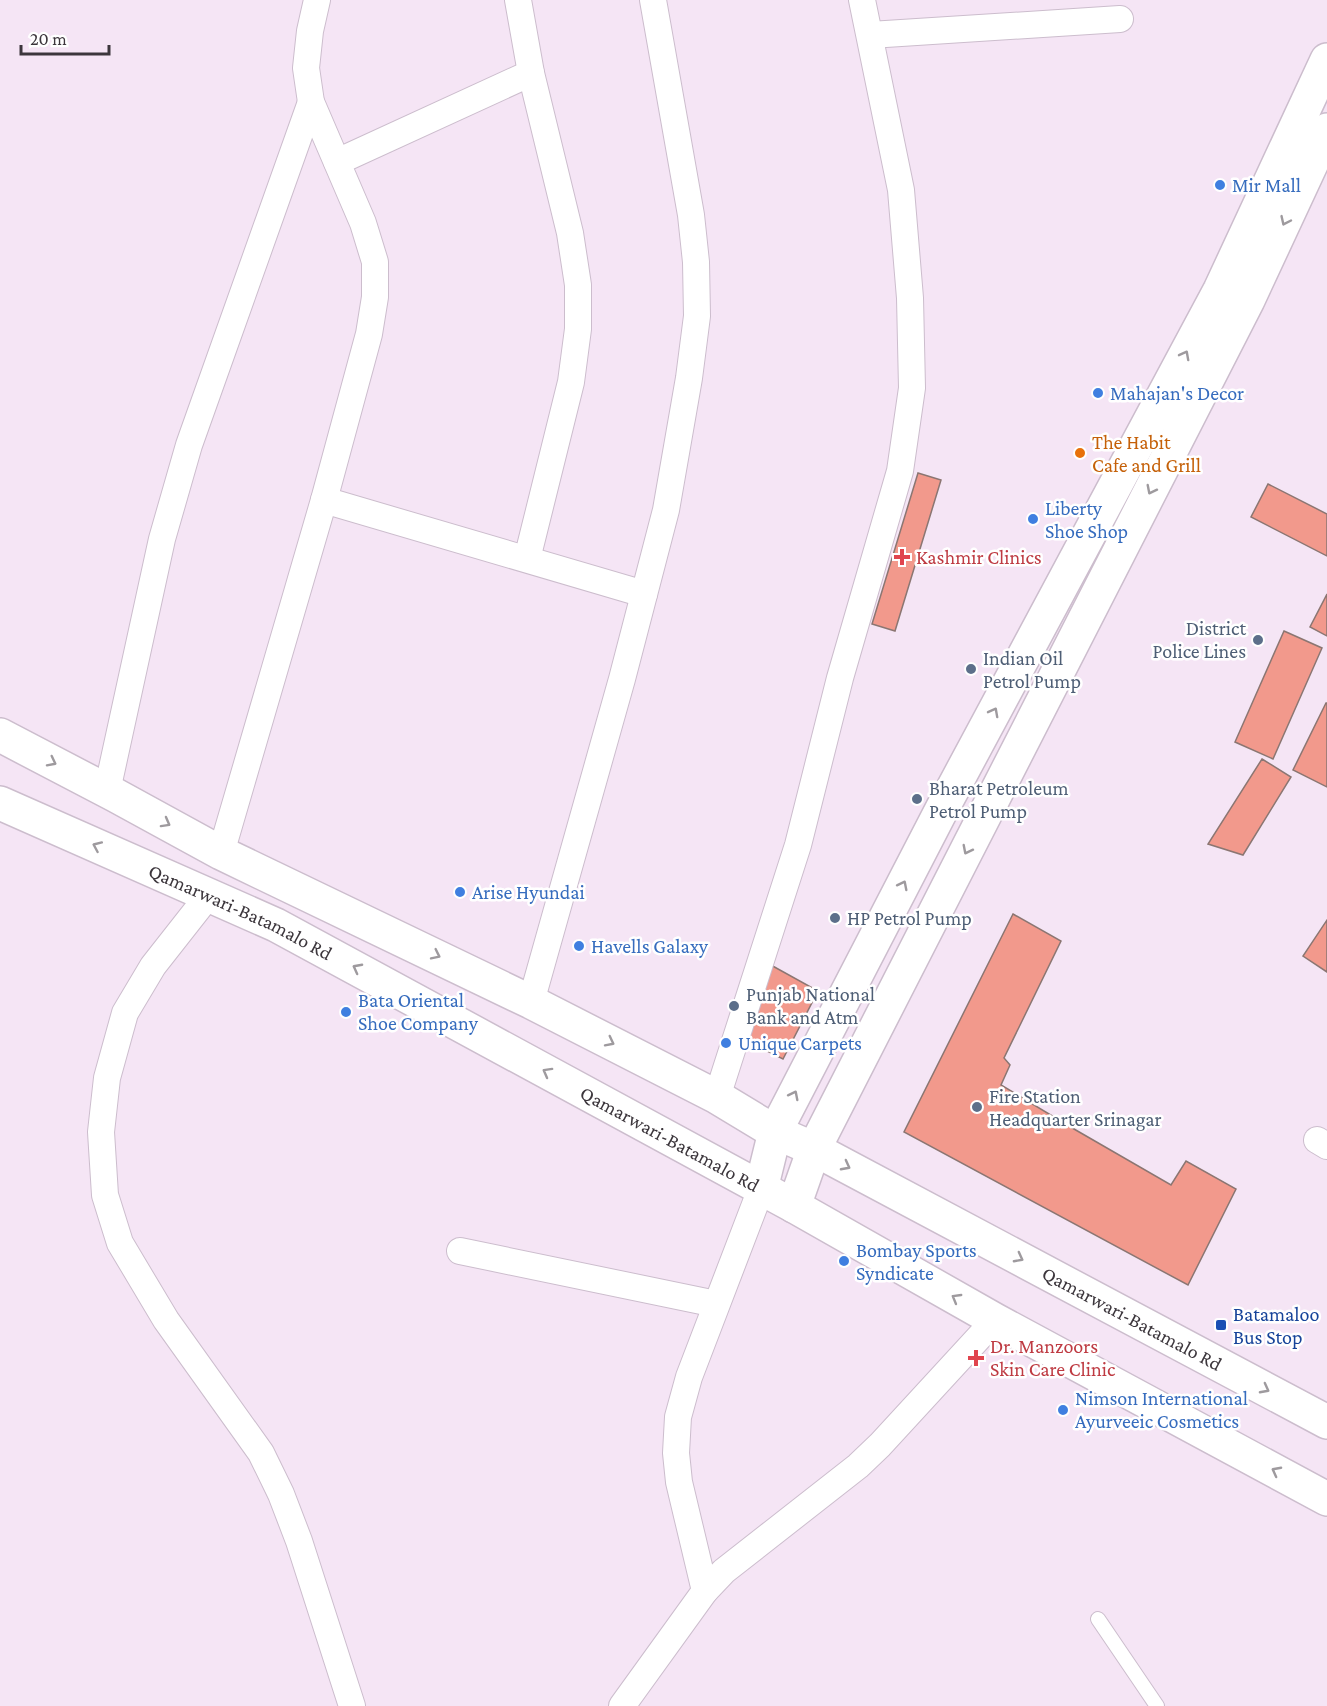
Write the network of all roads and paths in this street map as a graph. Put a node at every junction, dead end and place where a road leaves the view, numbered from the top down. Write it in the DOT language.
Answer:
graph roads {
  1 [pos="317,0"];
  2 [pos="518,0"];
  3 [pos="653,0"];
  4 [pos="862,0"];
  5 [pos="1120,19"];
  6 [pos="870,35"];
  7 [pos="1327,60"];
  8 [pos="531,73"];
  9 [pos="311,102"];
  10 [pos="1327,130"];
  11 [pos="338,162"];
  12 [pos="324,500"];
  13 [pos="527,559"];
  14 [pos="644,594"];
  15 [pos="0,735"];
  16 [pos="111,793"];
  17 [pos="0,803"];
  18 [pos="221,853"];
  19 [pos="208,896"];
  20 [pos="531,1002"];
  21 [pos="717,1097"];
  22 [pos="775,1132"];
  23 [pos="814,1149"];
  24 [pos="761,1189"];
  25 [pos="794,1206"];
  26 [pos="460,1251"];
  27 [pos="716,1304"];
  28 [pos="995,1320"];
  29 [pos="1327,1422"];
  30 [pos="1327,1499"];
  31 [pos="705,1591"];
  32 [pos="1098,1618"];
  33 [pos="352,1706"];
  34 [pos="622,1706"];
  35 [pos="1157,1706"];
  1 -- 9 [label="street"];
  2 -- 8 [label="street"];
  3 -- 14 [label="street"];
  4 -- 6 [label="street"];
  5 -- 6 [label="street"];
  6 -- 21 [label="street"];
  22 -- 7 [label="main road, one-way"];
  8 -- 11 [label="street"];
  8 -- 13 [label="street"];
  9 -- 11 [label="street"];
  9 -- 16 [label="street"];
  10 -- 23 [label="main road, one-way"];
  11 -- 12 [label="street"];
  12 -- 13 [label="street"];
  12 -- 18 [label="street"];
  13 -- 14 [label="street"];
  14 -- 20 [label="street"];
  15 -- 16 [label="main road, one-way"];
  16 -- 18 [label="main road, Qamarwari-Batamalo Rd, one-way"];
  19 -- 17 [label="main road, Qamarwari-Batamalo Rd, one-way"];
  18 -- 20 [label="main road, Qamarwari-Batamalo Rd, one-way"];
  24 -- 19 [label="main road, Qamarwari-Batamalo Rd, one-way"];
  19 -- 33 [label="street"];
  20 -- 21 [label="main road, Qamarwari-Batamalo Rd, one-way"];
  21 -- 22 [label="main road, Qamarwari-Batamalo Rd"];
  22 -- 23 [label="main road, Qamarwari-Batamalo Rd"];
  22 -- 24 [label="main road"];
  23 -- 25 [label="main road"];
  23 -- 29 [label="main road, Qamarwari-Batamalo Rd, one-way"];
  24 -- 25 [label="main road, Qamarwari-Batamalo Rd"];
  24 -- 27 [label="street"];
  28 -- 25 [label="main road, Qamarwari-Batamalo Rd, one-way"];
  26 -- 27 [label="street"];
  27 -- 31 [label="street"];
  30 -- 28 [label="main road, Qamarwari-Batamalo Rd, one-way"];
  28 -- 31 [label="street"];
  31 -- 34 [label="street"];
  32 -- 35 [label="lane"];
}
